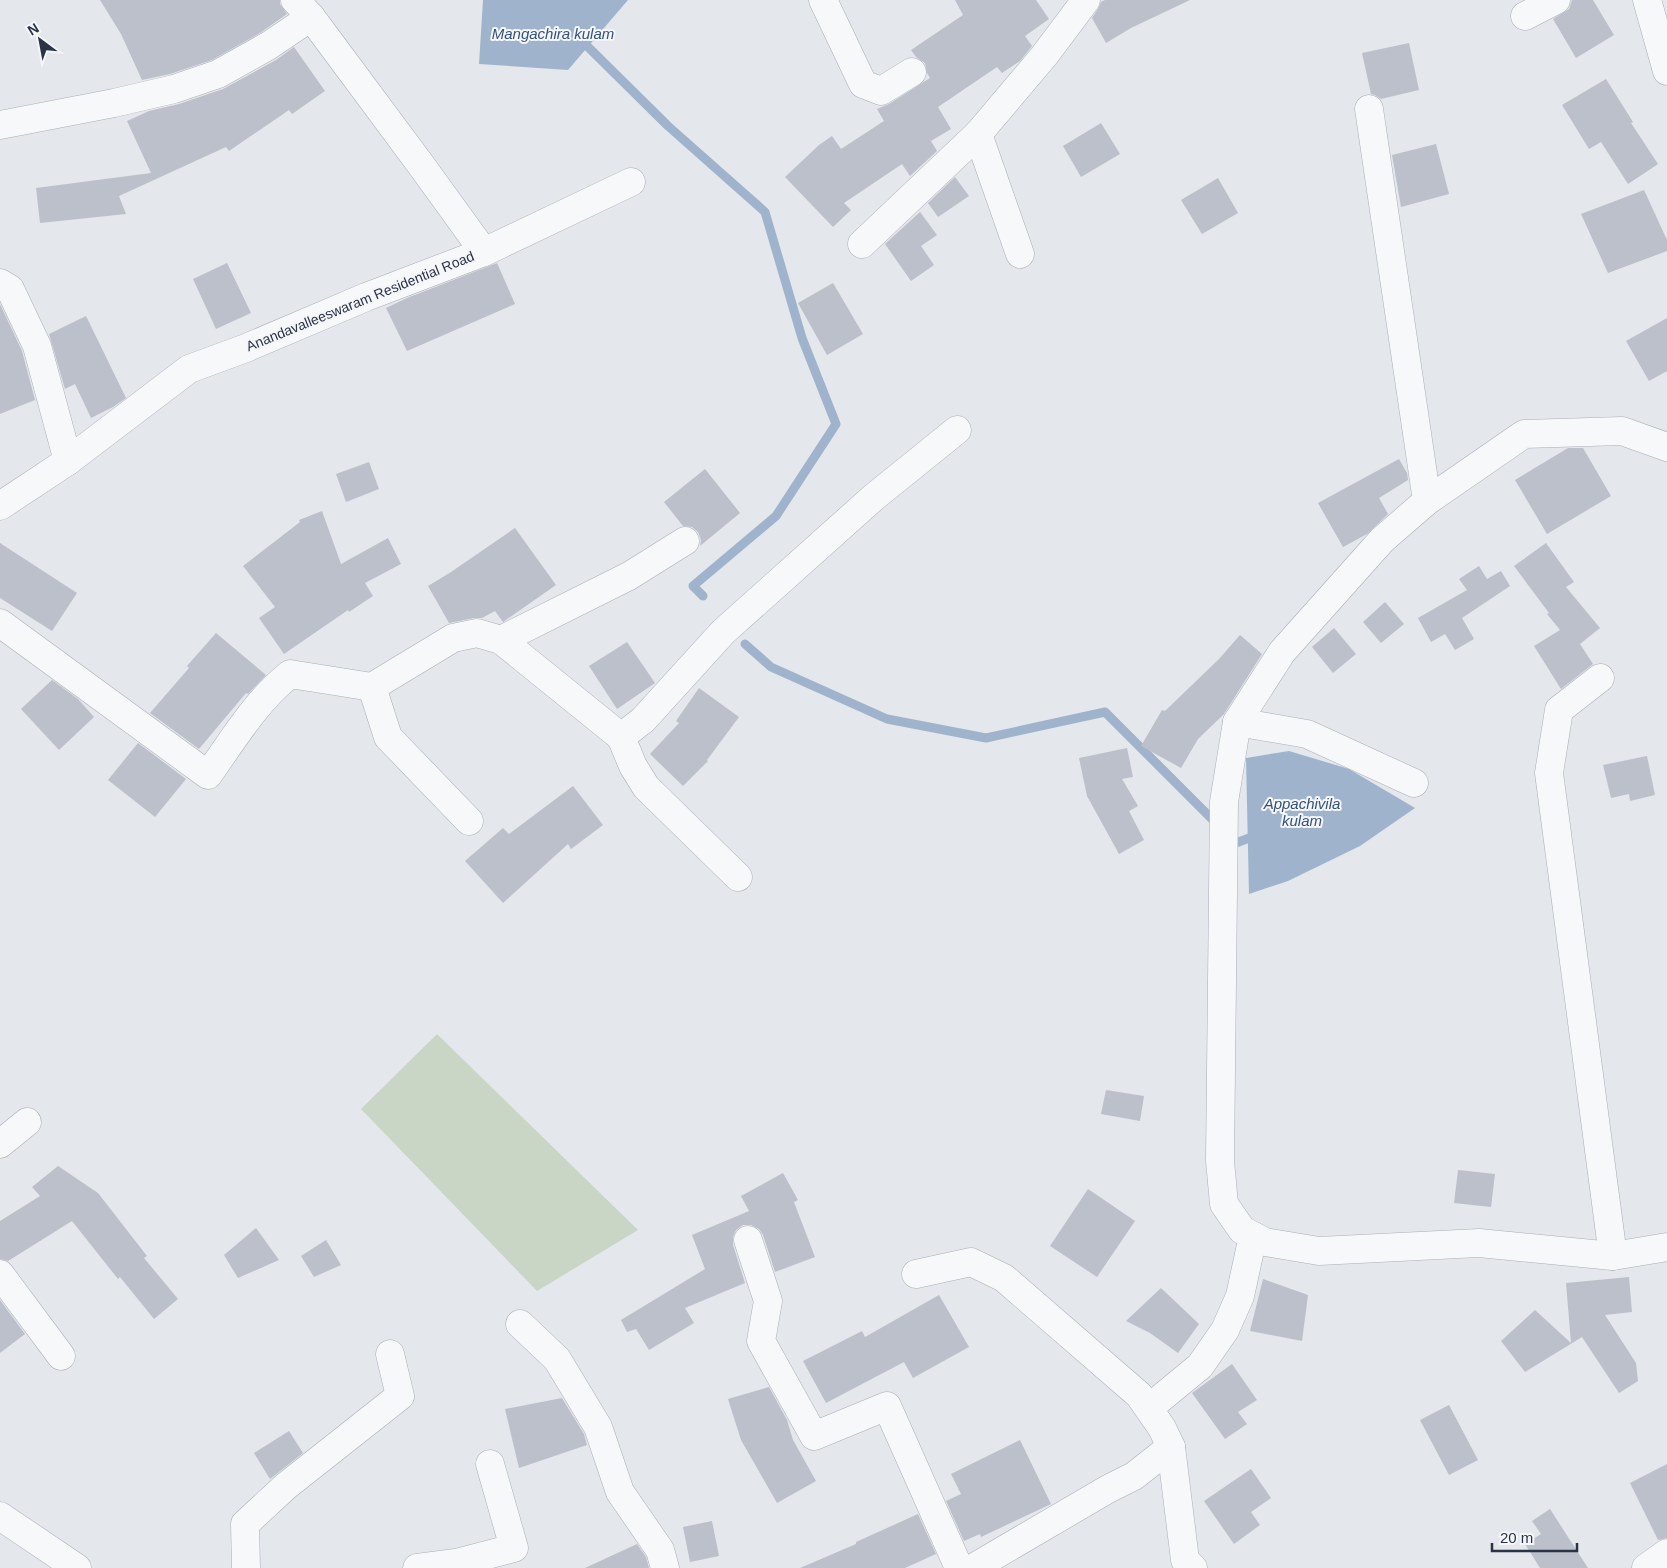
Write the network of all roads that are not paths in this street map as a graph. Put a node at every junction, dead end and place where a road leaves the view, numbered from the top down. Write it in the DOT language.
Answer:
graph roads {
  1 [pos="823,0"];
  2 [pos="1086,0"];
  3 [pos="1556,0"];
  4 [pos="1646,0"];
  5 [pos="303,9"];
  6 [pos="1525,16"];
  7 [pos="1667,71"];
  8 [pos="912,72"];
  9 [pos="1369,109"];
  10 [pos="0,126"];
  11 [pos="978,134"];
  12 [pos="631,182"];
  13 [pos="862,244"];
  14 [pos="484,252"];
  15 [pos="1020,254"];
  16 [pos="0,283"];
  17 [pos="957,430"];
  18 [pos="1667,447"];
  19 [pos="68,461"];
  20 [pos="1427,501"];
  21 [pos="0,506"];
  22 [pos="685,541"];
  23 [pos="0,623"];
  24 [pos="500,640"];
  25 [pos="1600,678"];
  26 [pos="372,686"];
  27 [pos="1237,722"];
  28 [pos="621,737"];
  29 [pos="1414,783"];
  30 [pos="469,821"];
  31 [pos="738,877"];
  32 [pos="27,1122"];
  33 [pos="0,1144"];
  34 [pos="1253,1236"];
  35 [pos="748,1240"];
  36 [pos="1667,1247"];
  37 [pos="1613,1256"];
  38 [pos="0,1274"];
  39 [pos="916,1274"];
  40 [pos="520,1324"];
  41 [pos="390,1354"];
  42 [pos="61,1356"];
  43 [pos="1148,1408"];
  44 [pos="1171,1447"];
  45 [pos="490,1464"];
  46 [pos="0,1516"];
  47 [pos="1667,1553"];
  48 [pos="1184,1565"];
  49 [pos="77,1568"];
  50 [pos="246,1568"];
  51 [pos="417,1568"];
  52 [pos="666,1568"];
  53 [pos="959,1568"];
  54 [pos="973,1568"];
  55 [pos="1646,1568"];
  1 -- 8 [label="street"];
  2 -- 11 [label="street"];
  3 -- 6 [label="street"];
  4 -- 7 [label="street"];
  5 -- 10 [label="street"];
  5 -- 14 [label="street, Anandavalleeswaram Residential Road"];
  9 -- 20 [label="street"];
  11 -- 13 [label="street"];
  11 -- 15 [label="street"];
  12 -- 14 [label="street"];
  14 -- 19 [label="street, Anandavalleeswaram Residential Road"];
  16 -- 19 [label="street"];
  17 -- 28 [label="street"];
  18 -- 20 [label="street"];
  19 -- 21 [label="street, Anandavalleeswaram Residential Road"];
  20 -- 27 [label="street"];
  22 -- 24 [label="street"];
  23 -- 26 [label="street"];
  24 -- 26 [label="street"];
  24 -- 28 [label="street"];
  25 -- 37 [label="street"];
  26 -- 30 [label="street"];
  27 -- 29 [label="street"];
  27 -- 34 [label="street"];
  28 -- 31 [label="street"];
  32 -- 33 [label="street"];
  34 -- 37 [label="street"];
  34 -- 43 [label="street"];
  35 -- 53 [label="street"];
  36 -- 37 [label="street"];
  38 -- 42 [label="street"];
  39 -- 43 [label="street"];
  40 -- 52 [label="street"];
  41 -- 50 [label="street"];
  43 -- 44 [label="street"];
  44 -- 48 [label="street"];
  44 -- 54 [label="street"];
  45 -- 51 [label="street"];
  46 -- 49 [label="street"];
  47 -- 55 [label="street"];
}
